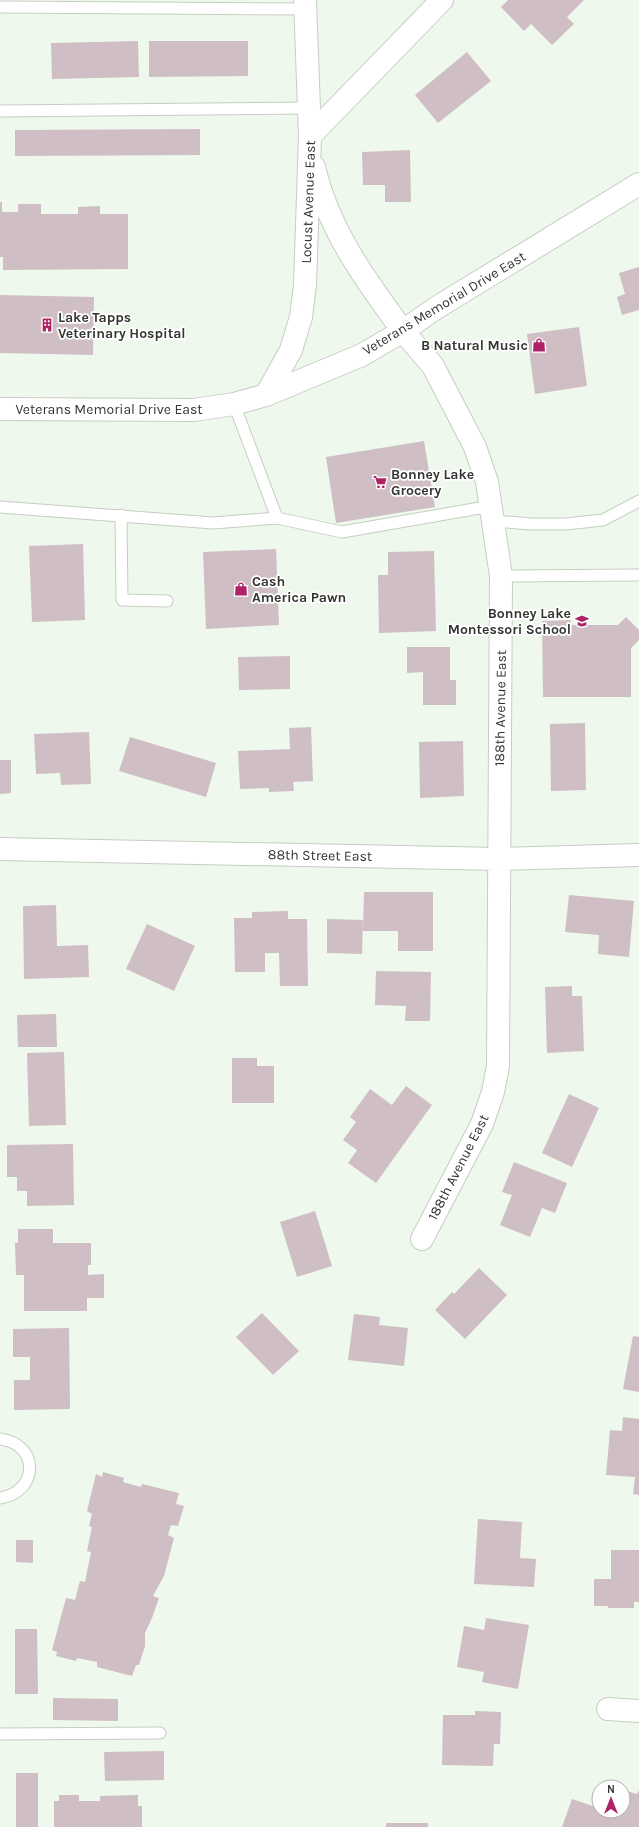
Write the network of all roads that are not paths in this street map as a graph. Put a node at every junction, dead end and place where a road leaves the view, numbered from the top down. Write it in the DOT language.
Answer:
graph roads {
  1 [pos="442,0"];
  2 [pos="305,4"];
  3 [pos="0,7"];
  4 [pos="308,108"];
  5 [pos="0,111"];
  6 [pos="310,136"];
  7 [pos="639,184"];
  8 [pos="403,331"];
  9 [pos="266,395"];
  10 [pos="234,404"];
  11 [pos="0,409"];
  12 [pos="639,501"];
  13 [pos="0,506"];
  14 [pos="493,514"];
  15 [pos="122,515"];
  16 [pos="277,518"];
  17 [pos="639,575"];
  18 [pos="501,576"];
  19 [pos="167,601"];
  20 [pos="0,849"];
  21 [pos="639,855"];
  22 [pos="499,859"];
  23 [pos="422,1238"];
  24 [pos="0,1438"];
  25 [pos="0,1498"];
  26 [pos="0,1505"];
  27 [pos="608,1709"];
  28 [pos="639,1711"];
  29 [pos="160,1733"];
  30 [pos="0,1734"];
  1 -- 6 [label="street"];
  2 -- 3 [label="lane"];
  2 -- 4 [label="street, Locust Avenue East"];
  4 -- 5 [label="lane"];
  4 -- 6 [label="street, Locust Avenue East"];
  6 -- 8 [label="street, 188th Avenue East"];
  6 -- 9 [label="street, Locust Avenue East"];
  7 -- 8 [label="street, Veterans Memorial Drive East"];
  8 -- 9 [label="street, Veterans Memorial Drive East"];
  8 -- 14 [label="street, 188th Avenue East"];
  9 -- 10 [label="street, Veterans Memorial Drive East"];
  10 -- 11 [label="street, Veterans Memorial Drive East"];
  10 -- 16 [label="lane"];
  12 -- 14 [label="lane"];
  13 -- 15 [label="lane"];
  14 -- 16 [label="lane"];
  14 -- 18 [label="street, 188th Avenue East"];
  15 -- 16 [label="lane"];
  15 -- 19 [label="lane"];
  17 -- 18 [label="lane"];
  18 -- 22 [label="street, 188th Avenue East"];
  20 -- 22 [label="street, 88th Street East"];
  21 -- 22 [label="street, 88th Street East"];
  22 -- 23 [label="street, 188th Avenue East"];
  24 -- 25 [label="lane"];
  25 -- 26 [label="lane"];
  27 -- 28 [label="street"];
  29 -- 30 [label="lane"];
}
